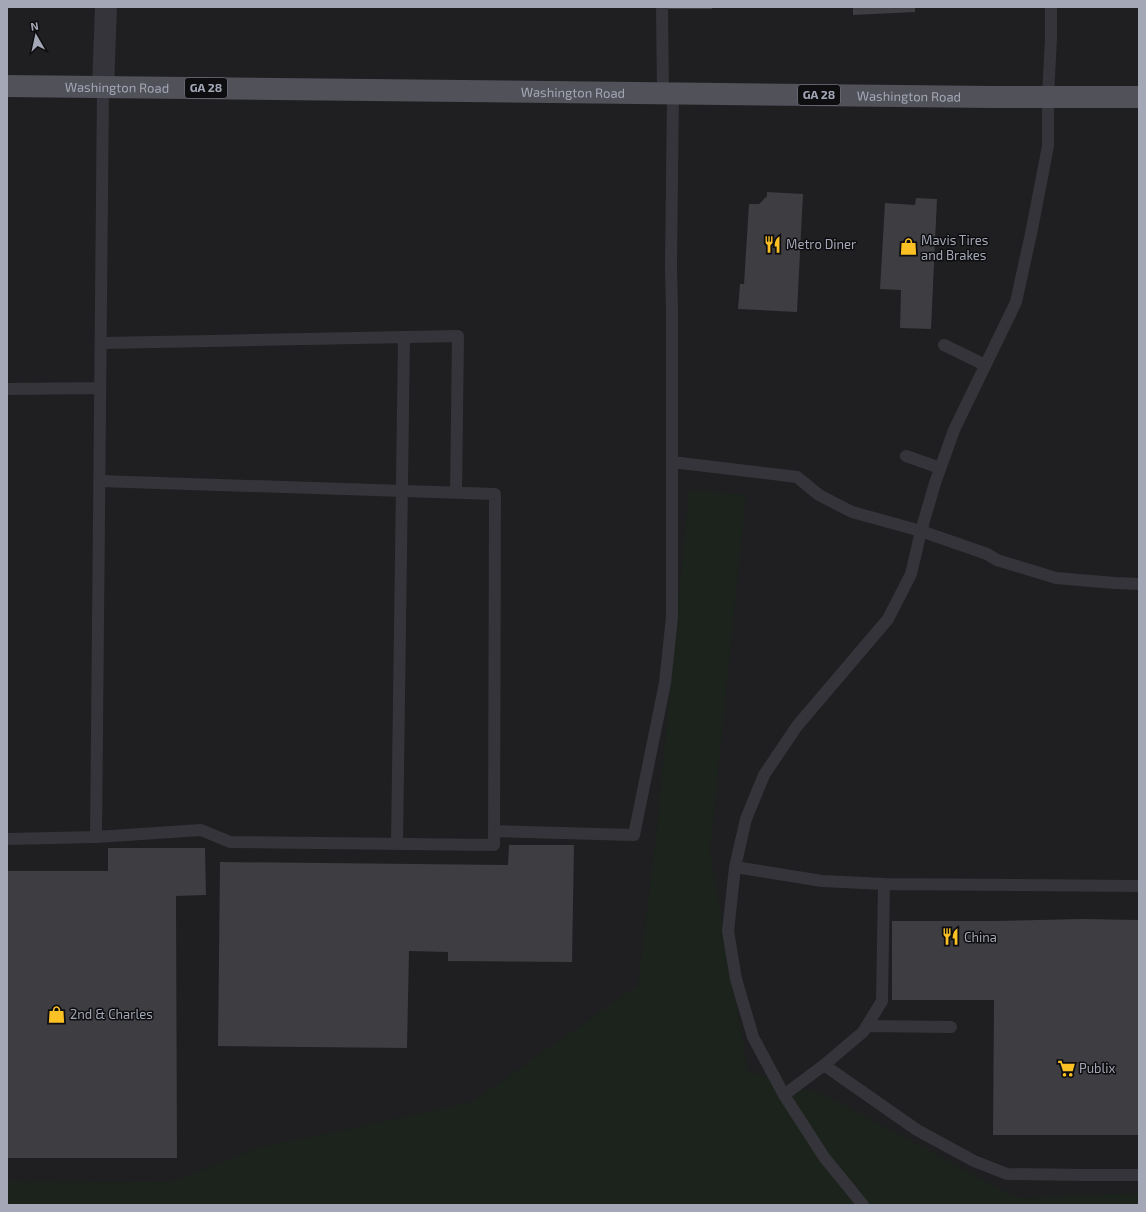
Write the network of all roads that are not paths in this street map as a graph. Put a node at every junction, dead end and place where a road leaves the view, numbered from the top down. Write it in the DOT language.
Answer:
graph roads {
  1 [pos="106,7"];
  2 [pos="662,7"];
  3 [pos="1051,7"];
  4 [pos="7,86"];
  5 [pos="103,87"];
  6 [pos="668,93"];
  7 [pos="1048,96"];
  8 [pos="1139,96"];
  9 [pos="404,337"];
  10 [pos="101,343"];
  11 [pos="944,345"];
  12 [pos="985,365"];
  13 [pos="100,388"];
  14 [pos="7,389"];
  15 [pos="906,456"];
  16 [pos="672,462"];
  17 [pos="940,468"];
  18 [pos="99,481"];
  19 [pos="403,491"];
  20 [pos="456,492"];
  21 [pos="921,531"];
  22 [pos="1139,584"];
  23 [pos="494,831"];
  24 [pos="96,837"];
  25 [pos="7,839"];
  26 [pos="397,844"];
  27 [pos="735,867"];
  28 [pos="884,884"];
  29 [pos="1139,886"];
  30 [pos="868,1026"];
  31 [pos="951,1027"];
  32 [pos="824,1064"];
  33 [pos="784,1095"];
  34 [pos="1139,1175"];
  35 [pos="863,1205"];
  1 -- 5 [label="street"];
  2 -- 6 [label="lane"];
  3 -- 7 [label="lane"];
  4 -- 5 [label="main road, Washington Road / GA 28"];
  5 -- 6 [label="main road, Washington Road / GA 28"];
  5 -- 10 [label="lane"];
  6 -- 7 [label="main road, Washington Road / GA 28"];
  6 -- 16 [label="lane"];
  7 -- 8 [label="main road, Washington Road / GA 28"];
  7 -- 12 [label="lane"];
  9 -- 10 [label="lane"];
  9 -- 19 [label="lane"];
  9 -- 20 [label="lane"];
  10 -- 13 [label="lane"];
  11 -- 12 [label="lane"];
  12 -- 17 [label="lane"];
  13 -- 14 [label="lane"];
  13 -- 18 [label="lane"];
  15 -- 17 [label="lane"];
  16 -- 21 [label="lane"];
  16 -- 23 [label="lane"];
  17 -- 21 [label="lane"];
  18 -- 19 [label="lane"];
  18 -- 24 [label="lane"];
  19 -- 20 [label="lane"];
  19 -- 26 [label="lane"];
  20 -- 23 [label="lane"];
  21 -- 22 [label="lane"];
  21 -- 27 [label="lane"];
  23 -- 26 [label="lane"];
  24 -- 25 [label="lane"];
  24 -- 26 [label="lane"];
  27 -- 28 [label="lane"];
  27 -- 33 [label="lane"];
  28 -- 29 [label="lane"];
  28 -- 30 [label="lane"];
  30 -- 31 [label="lane"];
  30 -- 32 [label="lane"];
  32 -- 33 [label="lane"];
  32 -- 34 [label="lane"];
  33 -- 35 [label="lane"];
}
